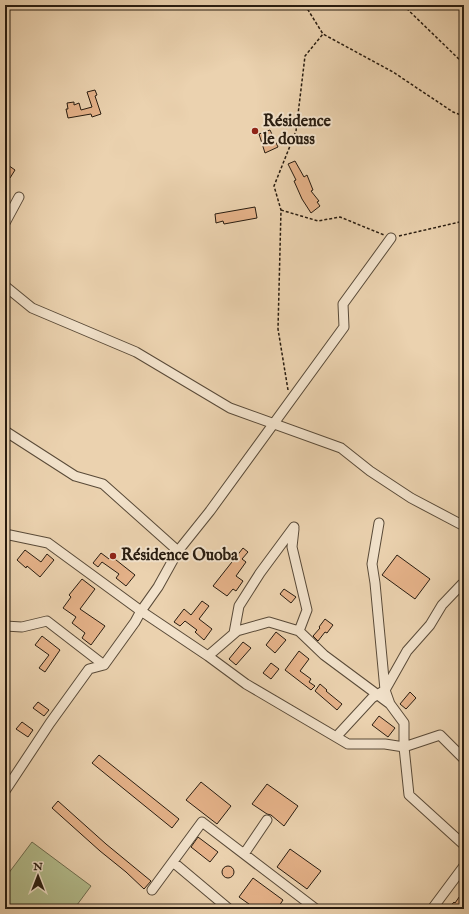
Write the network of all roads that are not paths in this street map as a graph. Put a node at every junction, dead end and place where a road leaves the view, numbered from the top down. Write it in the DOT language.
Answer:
graph roads {
  1 [pos="19,197"];
  2 [pos="5,223"];
  3 [pos="390,238"];
  4 [pos="5,286"];
  5 [pos="273,423"];
  6 [pos="5,431"];
  7 [pos="379,523"];
  8 [pos="464,526"];
  9 [pos="5,534"];
  10 [pos="178,551"];
  11 [pos="462,584"];
  12 [pos="141,610"];
  13 [pos="5,626"];
  14 [pos="299,631"];
  15 [pos="234,634"];
  16 [pos="208,656"];
  17 [pos="104,666"];
  18 [pos="385,690"];
  19 [pos="376,695"];
  20 [pos="390,704"];
  21 [pos="336,737"];
  22 [pos="404,746"];
  23 [pos="464,759"];
  24 [pos="5,791"];
  25 [pos="267,820"];
  26 [pos="464,845"];
  27 [pos="244,854"];
  28 [pos="173,862"];
  29 [pos="464,866"];
  30 [pos="152,890"];
  31 [pos="229,909"];
  32 [pos="316,909"];
  33 [pos="432,909"];
  1 -- 2 [label="street"];
  3 -- 5 [label="street"];
  4 -- 5 [label="street"];
  5 -- 8 [label="street"];
  5 -- 10 [label="street"];
  6 -- 10 [label="street"];
  7 -- 18 [label="street"];
  9 -- 12 [label="street"];
  10 -- 12 [label="street"];
  11 -- 18 [label="street"];
  12 -- 16 [label="street"];
  12 -- 17 [label="street"];
  13 -- 17 [label="street"];
  14 -- 15 [label="street"];
  14 -- 15 [label="street"];
  14 -- 19 [label="street"];
  15 -- 16 [label="street"];
  16 -- 21 [label="street"];
  17 -- 24 [label="street"];
  18 -- 19 [label="street"];
  18 -- 20 [label="street"];
  19 -- 20 [label="street"];
  19 -- 21 [label="street"];
  20 -- 22 [label="street"];
  21 -- 22 [label="street"];
  22 -- 23 [label="street"];
  22 -- 26 [label="street"];
  25 -- 27 [label="street"];
  27 -- 28 [label="street"];
  27 -- 32 [label="street"];
  28 -- 30 [label="street"];
  28 -- 31 [label="street"];
  29 -- 33 [label="street"];
}
